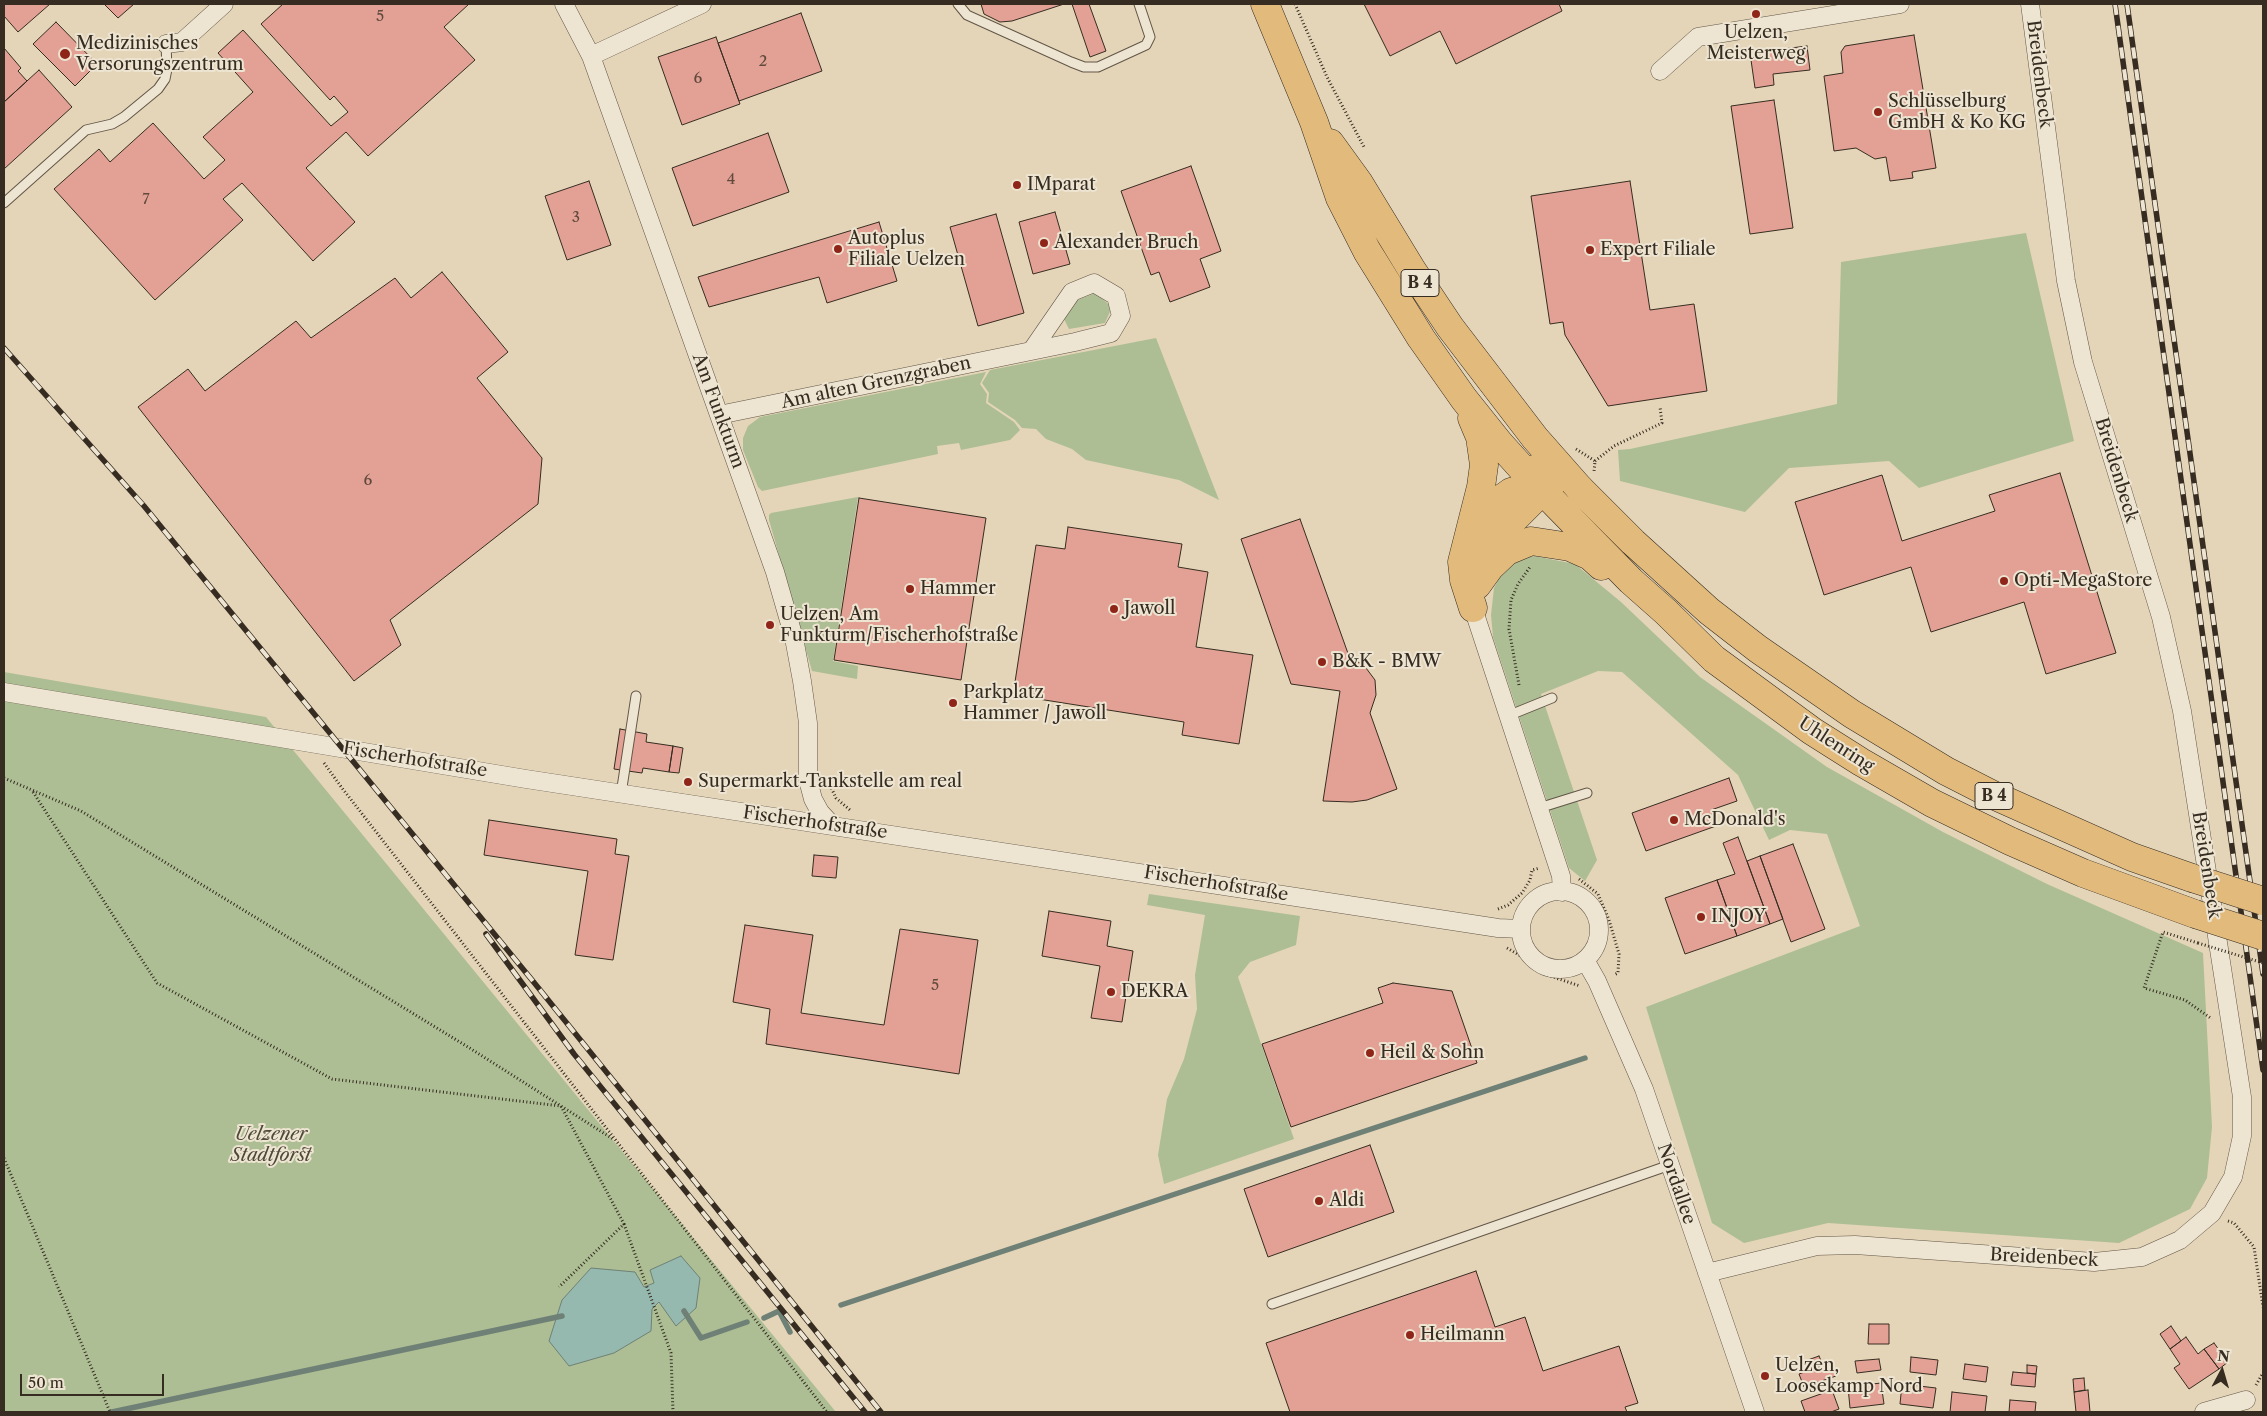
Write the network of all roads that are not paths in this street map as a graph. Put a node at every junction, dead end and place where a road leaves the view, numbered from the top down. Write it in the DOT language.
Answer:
graph roads {
  1 [pos="224,4"];
  2 [pos="564,4"];
  3 [pos="702,4"];
  4 [pos="958,4"];
  5 [pos="1139,4"];
  6 [pos="1265,4"];
  7 [pos="1900,4"];
  8 [pos="2030,4"];
  9 [pos="166,44"];
  10 [pos="591,56"];
  11 [pos="1660,72"];
  12 [pos="1314,122"];
  13 [pos="4,203"];
  14 [pos="1032,350"];
  15 [pos="1464,399"];
  16 [pos="720,415"];
  17 [pos="1535,438"];
  18 [pos="1585,483"];
  19 [pos="1537,485"];
  20 [pos="1472,526"];
  21 [pos="1475,596"];
  22 [pos="1714,659"];
  23 [pos="4,692"];
  24 [pos="636,696"];
  25 [pos="1552,698"];
  26 [pos="1510,715"];
  27 [pos="621,794"];
  28 [pos="1587,794"];
  29 [pos="1540,808"];
  30 [pos="832,825"];
  31 [pos="1562,892"];
  32 [pos="2263,901"];
  33 [pos="1521,929"];
  34 [pos="2263,936"];
  35 [pos="1585,960"];
  36 [pos="1670,1165"];
  37 [pos="1707,1273"];
  38 [pos="1272,1304"];
  39 [pos="2246,1400"];
  40 [pos="1755,1412"];
  41 [pos="2204,1412"];
  1 -- 9 [label="street"];
  2 -- 10 [label="street, Am Funkturm"];
  3 -- 10 [label="street"];
  4 -- 5 [label="lane"];
  6 -- 12 [label="main road, B 4"];
  7 -- 11 [label="street"];
  8 -- 37 [label="street, Breidenbeck"];
  9 -- 13 [label="lane"];
  10 -- 16 [label="street, Am Funkturm"];
  12 -- 15 [label="main road, B 4"];
  12 -- 17 [label="main road, B 4"];
  14 -- 14 [label="street, Am alten Grenzgraben"];
  14 -- 16 [label="street, Am alten Grenzgraben"];
  15 -- 19 [label="main road, B 4"];
  15 -- 20 [label="main road"];
  16 -- 30 [label="street, Am Funkturm"];
  17 -- 18 [label="main road, B 4"];
  17 -- 19 [label="main road"];
  18 -- 19 [label="main road"];
  18 -- 32 [label="main road, Uhlenring / B 4, bridge"];
  19 -- 20 [label="main road"];
  19 -- 21 [label="main road"];
  19 -- 22 [label="main road, Uhlenring / B 4"];
  20 -- 21 [label="main road"];
  21 -- 22 [label="main road"];
  21 -- 26 [label="street"];
  22 -- 34 [label="main road, Uhlenring / B 4, bridge"];
  23 -- 27 [label="street, Fischerhofstraße"];
  24 -- 27 [label="lane"];
  25 -- 26 [label="lane"];
  26 -- 29 [label="street"];
  27 -- 30 [label="street, Fischerhofstraße"];
  28 -- 29 [label="lane"];
  29 -- 31 [label="street"];
  30 -- 33 [label="street, Fischerhofstraße"];
  31 -- 33 [label="street"];
  31 -- 35 [label="street"];
  33 -- 35 [label="street"];
  35 -- 36 [label="street, Nordallee"];
  36 -- 37 [label="street, Nordallee"];
  36 -- 38 [label="lane"];
  37 -- 40 [label="street, Nordallee"];
  39 -- 41 [label="street"];
}
